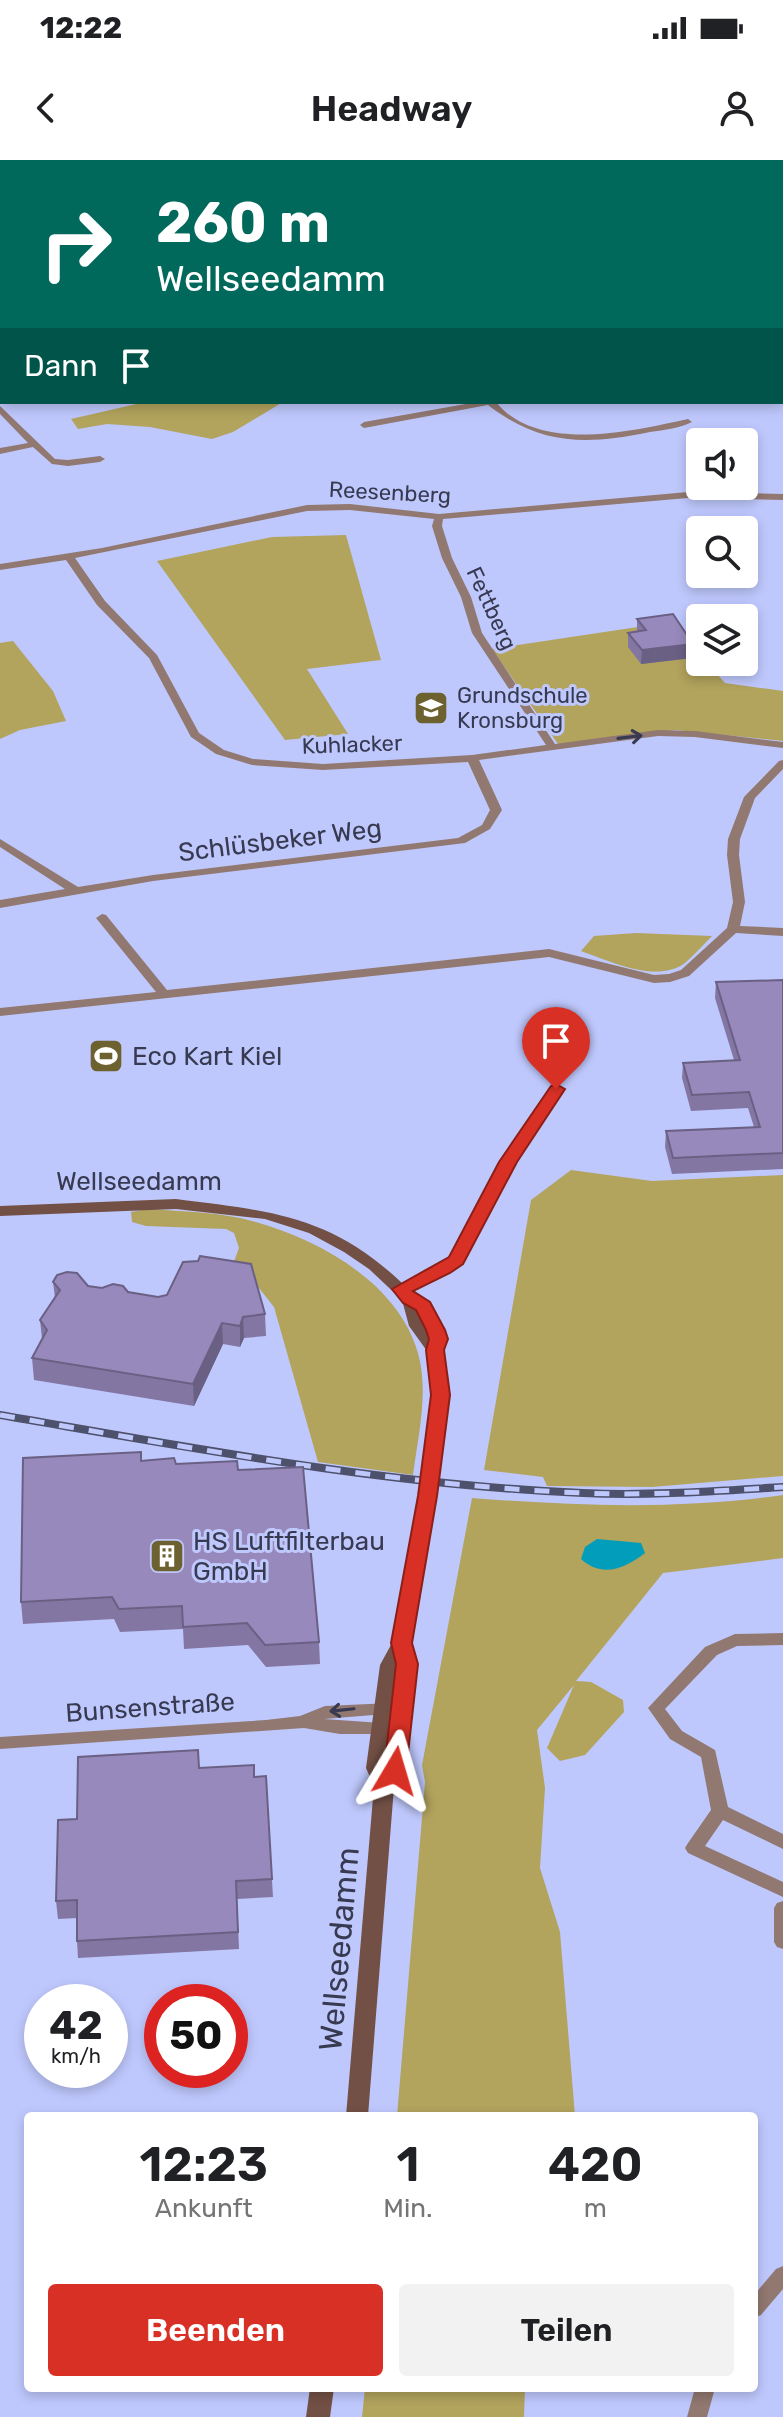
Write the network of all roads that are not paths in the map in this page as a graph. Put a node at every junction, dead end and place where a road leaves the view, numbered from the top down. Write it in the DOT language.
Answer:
graph roads {
  1 [pos="480,404"];
  2 [pos="494,404"];
  3 [pos="0,409"];
  4 [pos="688,422"];
  5 [pos="364,425"];
  6 [pos="35,444"];
  7 [pos="0,451"];
  8 [pos="100,459"];
  9 [pos="783,497"];
  10 [pos="439,517"];
  11 [pos="69,557"];
  12 [pos="0,567"];
  13 [pos="783,745"];
  14 [pos="553,748"];
  15 [pos="472,758"];
  16 [pos="783,763"];
  17 [pos="0,842"];
  18 [pos="74,890"];
  19 [pos="0,904"];
  20 [pos="102,918"];
  21 [pos="733,929"];
  22 [pos="783,932"];
  23 [pos="164,994"];
  24 [pos="0,1012"];
  25 [pos="556,1089"];
  26 [pos="0,1211"];
  27 [pos="406,1294"];
  28 [pos="783,1639"];
  29 [pos="391,1719"];
  30 [pos="0,1743"];
  31 [pos="720,1811"];
  32 [pos="783,1842"];
  33 [pos="783,1890"];
  34 [pos="783,1908"];
  35 [pos="783,1942"];
  36 [pos="357,2112"];
  37 [pos="783,2275"];
  38 [pos="758,2304"];
  39 [pos="321,2392"];
  40 [pos="704,2392"];
  41 [pos="318,2417"];
  42 [pos="697,2417"];
  1 -- 5 [label="street"];
  2 -- 4 [label="street"];
  3 -- 6 [label="street"];
  6 -- 7 [label="street"];
  6 -- 8 [label="street"];
  9 -- 10 [label="street, Reesenberg"];
  10 -- 11 [label="street, Reesenberg"];
  10 -- 14 [label="street, Fettberg"];
  11 -- 12 [label="street, Reesenberg"];
  11 -- 15 [label="street, Kuhlacker"];
  14 -- 13 [label="street, Kuhlacker, one-way"];
  14 -- 15 [label="street, Kuhlacker"];
  15 -- 18 [label="street, Schlüsbeker Weg"];
  16 -- 21 [label="street"];
  17 -- 18 [label="street"];
  18 -- 19 [label="street, Schlüsbeker Weg"];
  20 -- 23 [label="street"];
  21 -- 22 [label="street"];
  21 -- 23 [label="street"];
  23 -- 24 [label="street"];
  25 -- 27 [label="street"];
  26 -- 27 [label="main road, Wellseedamm"];
  27 -- 29 [label="main road, Wellseedamm"];
  28 -- 31 [label="street"];
  29 -- 30 [label="street, Bunsenstraße"];
  29 -- 36 [label="main road, Wellseedamm"];
  31 -- 32 [label="street"];
  31 -- 33 [label="street"];
  34 -- 35 [label="street"];
  37 -- 38 [label="street"];
  39 -- 41 [label="main road"];
  40 -- 42 [label="street"];
}
